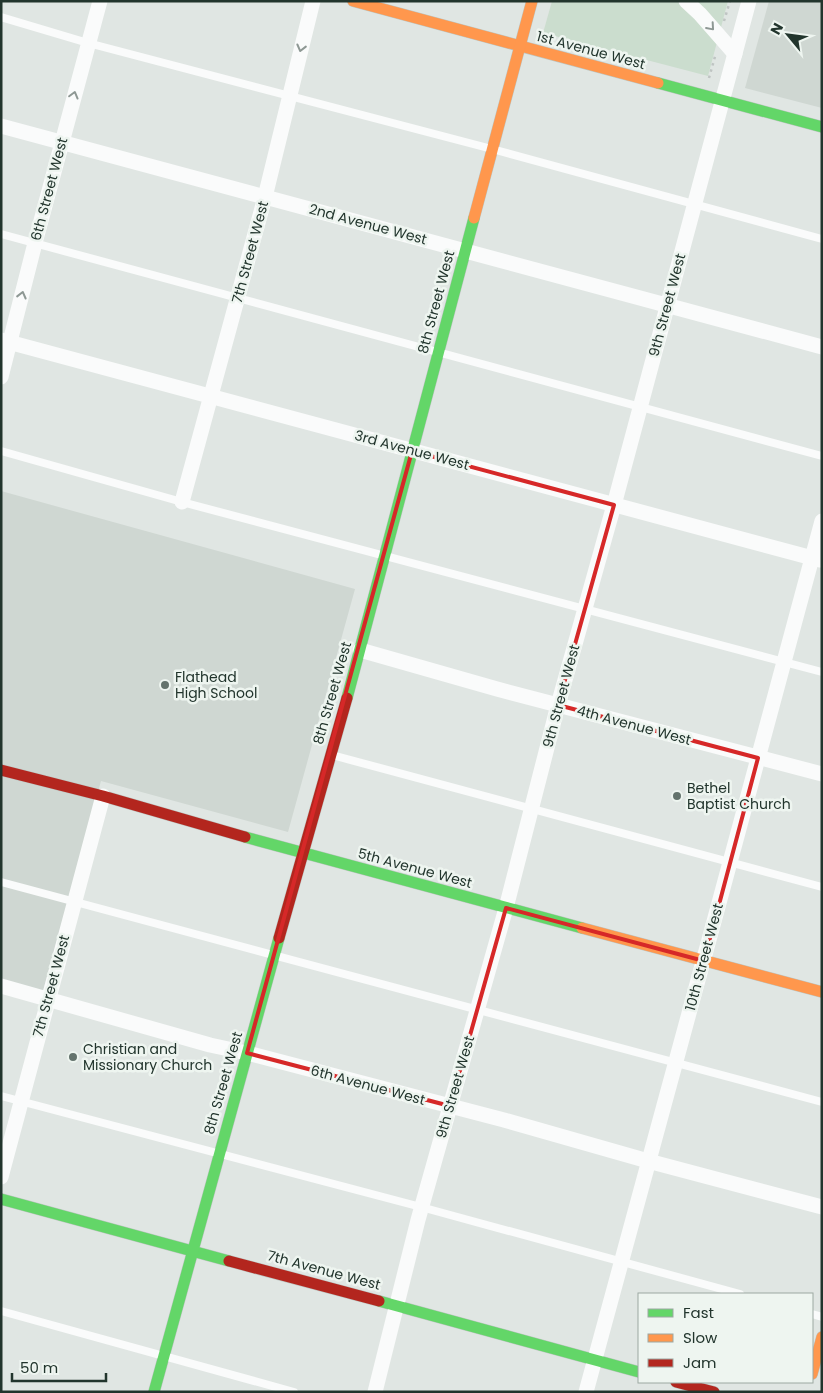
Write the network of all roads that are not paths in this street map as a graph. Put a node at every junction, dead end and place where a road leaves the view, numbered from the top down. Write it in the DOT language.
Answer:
graph roads {
  1 [pos="100,1"];
  2 [pos="313,1"];
  3 [pos="353,1"];
  4 [pos="532,1"];
  5 [pos="686,1"];
  6 [pos="749,1"];
  7 [pos="1,17"];
  8 [pos="88,43"];
  9 [pos="521,46"];
  10 [pos="735,54"];
  11 [pos="289,95"];
  12 [pos="722,100"];
  13 [pos="1,126"];
  14 [pos="822,127"];
  15 [pos="62,142"];
  16 [pos="492,149"];
  17 [pos="265,196"];
  18 [pos="694,205"];
  19 [pos="1,234"];
  20 [pos="822,239"];
  21 [pos="35,243"];
  22 [pos="465,251"];
  23 [pos="238,298"];
  24 [pos="668,305"];
  25 [pos="6,342"];
  26 [pos="822,347"];
  27 [pos="438,352"];
  28 [pos="1,377"];
  29 [pos="211,396"];
  30 [pos="640,406"];
  31 [pos="412,450"];
  32 [pos="1,451"];
  33 [pos="822,456"];
  34 [pos="182,502"];
  35 [pos="614,505"];
  36 [pos="822,521"];
  37 [pos="384,555"];
  38 [pos="817,559"];
  39 [pos="585,608"];
  40 [pos="360,650"];
  41 [pos="785,662"];
  42 [pos="822,672"];
  43 [pos="558,705"];
  44 [pos="330,755"];
  45 [pos="758,758"];
  46 [pos="1,770"];
  47 [pos="822,774"];
  48 [pos="103,796"];
  49 [pos="532,808"];
  50 [pos="302,853"];
  51 [pos="730,862"];
  52 [pos="1,882"];
  53 [pos="822,887"];
  54 [pos="74,902"];
  55 [pos="506,908"];
  56 [pos="275,955"];
  57 [pos="704,961"];
  58 [pos="1,986"];
  59 [pos="822,992"];
  60 [pos="48,998"];
  61 [pos="477,1009"];
  62 [pos="247,1052"];
  63 [pos="675,1062"];
  64 [pos="1,1096"];
  65 [pos="21,1101"];
  66 [pos="822,1102"];
  67 [pos="450,1106"];
  68 [pos="219,1154"];
  69 [pos="648,1161"];
  70 [pos="1,1177"];
  71 [pos="1,1199"];
  72 [pos="421,1207"];
  73 [pos="822,1207"];
  74 [pos="192,1250"];
  75 [pos="621,1262"];
  76 [pos="736,1293"];
  77 [pos="397,1305"];
  78 [pos="1,1311"];
  79 [pos="822,1337"];
  80 [pos="164,1356"];
  81 [pos="595,1360"];
  82 [pos="813,1370"];
  83 [pos="638,1372"];
  84 [pos="680,1383"];
  85 [pos="154,1392"];
  86 [pos="294,1392"];
  87 [pos="375,1392"];
  88 [pos="586,1392"];
  89 [pos="714,1392"];
  1 -- 8 [label="street, 6th Street West"];
  2 -- 11 [label="street, 7th Street West, one-way"];
  3 -- 9 [label="street, 1st Avenue West"];
  4 -- 9 [label="street, 8th Street West"];
  5 -- 10 [label="street, one-way"];
  6 -- 10 [label="street, 9th Street West"];
  7 -- 8 [label="lane"];
  8 -- 11 [label="lane"];
  15 -- 8 [label="street, 6th Street West, one-way"];
  9 -- 12 [label="street, 1st Avenue West"];
  9 -- 16 [label="street, 8th Street West"];
  10 -- 12 [label="street, 9th Street West"];
  11 -- 16 [label="lane"];
  11 -- 17 [label="street, 7th Street West"];
  12 -- 14 [label="street, 1st Avenue West"];
  12 -- 18 [label="street, 9th Street West"];
  13 -- 15 [label="street, 2nd Avenue West"];
  15 -- 17 [label="street, 2nd Avenue West"];
  15 -- 21 [label="street, 6th Street West"];
  16 -- 18 [label="lane"];
  16 -- 22 [label="street, 8th Street West"];
  17 -- 22 [label="street, 2nd Avenue West"];
  17 -- 23 [label="street, 7th Street West"];
  18 -- 20 [label="lane"];
  18 -- 24 [label="street, 9th Street West"];
  19 -- 21 [label="lane"];
  21 -- 23 [label="lane"];
  25 -- 21 [label="street, 6th Street West, one-way"];
  22 -- 24 [label="street, 2nd Avenue West"];
  22 -- 27 [label="street, 8th Street West"];
  23 -- 27 [label="lane"];
  23 -- 29 [label="street, 7th Street West"];
  24 -- 26 [label="street, 2nd Avenue West"];
  24 -- 30 [label="street, 9th Street West"];
  25 -- 28 [label="street, 6th Street West"];
  25 -- 29 [label="street, 3rd Avenue West"];
  27 -- 30 [label="lane"];
  27 -- 31 [label="street, 8th Street West"];
  29 -- 31 [label="street, 3rd Avenue West"];
  29 -- 34 [label="street, 7th Street West"];
  30 -- 33 [label="lane"];
  30 -- 35 [label="street, 9th Street West"];
  31 -- 35 [label="street, 3rd Avenue West"];
  31 -- 37 [label="street, 8th Street West"];
  32 -- 34 [label="lane"];
  34 -- 37 [label="lane"];
  35 -- 38 [label="street, 3rd Avenue West"];
  35 -- 39 [label="street, 9th Street West"];
  36 -- 38 [label="street, 10th Street West"];
  37 -- 39 [label="lane"];
  37 -- 40 [label="street, 8th Street West"];
  38 -- 41 [label="street, 10th Street West"];
  39 -- 41 [label="lane"];
  39 -- 43 [label="street, 9th Street West"];
  40 -- 43 [label="street, 4th Avenue West"];
  40 -- 44 [label="street, 8th Street West"];
  41 -- 42 [label="lane"];
  41 -- 45 [label="street, 10th Street West"];
  43 -- 45 [label="street, 4th Avenue West"];
  43 -- 49 [label="street, 9th Street West"];
  44 -- 49 [label="lane"];
  44 -- 50 [label="street, 8th Street West"];
  45 -- 47 [label="street, 4th Avenue West"];
  45 -- 51 [label="street, 10th Street West"];
  46 -- 48 [label="street, 5th Avenue West"];
  48 -- 50 [label="street, 5th Avenue West"];
  48 -- 54 [label="street, 7th Street West"];
  49 -- 51 [label="lane"];
  49 -- 55 [label="street, 9th Street West"];
  50 -- 55 [label="street, 5th Avenue West"];
  50 -- 56 [label="street, 8th Street West"];
  51 -- 53 [label="lane"];
  51 -- 57 [label="street, 10th Street West"];
  52 -- 54 [label="lane"];
  54 -- 56 [label="lane"];
  54 -- 60 [label="street, 7th Street West"];
  55 -- 57 [label="street, 5th Avenue West"];
  55 -- 61 [label="street, 9th Street West"];
  56 -- 61 [label="lane"];
  56 -- 62 [label="street, 8th Street West"];
  57 -- 59 [label="street, 5th Avenue West"];
  57 -- 63 [label="street, 10th Street West"];
  58 -- 60 [label="street, 6th Avenue West"];
  60 -- 62 [label="street, 6th Avenue West"];
  60 -- 65 [label="street, 7th Street West"];
  61 -- 63 [label="lane"];
  61 -- 67 [label="street, 9th Street West"];
  62 -- 67 [label="street, 6th Avenue West"];
  62 -- 68 [label="street, 8th Street West"];
  63 -- 66 [label="lane"];
  63 -- 69 [label="street, 10th Street West"];
  64 -- 65 [label="lane"];
  65 -- 68 [label="lane"];
  65 -- 70 [label="street, 7th Street West"];
  67 -- 69 [label="street, 6th Avenue West"];
  67 -- 72 [label="street, 9th Street West"];
  68 -- 72 [label="lane"];
  68 -- 74 [label="street, 8th Street West"];
  69 -- 73 [label="street, 6th Avenue West"];
  69 -- 75 [label="street, 10th Street West"];
  71 -- 74 [label="street, 7th Avenue West"];
  72 -- 75 [label="lane"];
  72 -- 77 [label="street, 9th Street West"];
  74 -- 77 [label="street, 7th Avenue West"];
  74 -- 80 [label="street, 8th Street West"];
  75 -- 76 [label="lane"];
  75 -- 81 [label="street, 10th Street West"];
  77 -- 81 [label="street, 7th Avenue West"];
  77 -- 87 [label="street, 9th Street West"];
  78 -- 80 [label="lane"];
  79 -- 82 [label="street"];
  80 -- 85 [label="street, 8th Street West"];
  80 -- 86 [label="lane"];
  81 -- 83 [label="street, 7th Avenue West"];
  81 -- 88 [label="street, 10th Street West"];
  84 -- 89 [label="street"];
}
